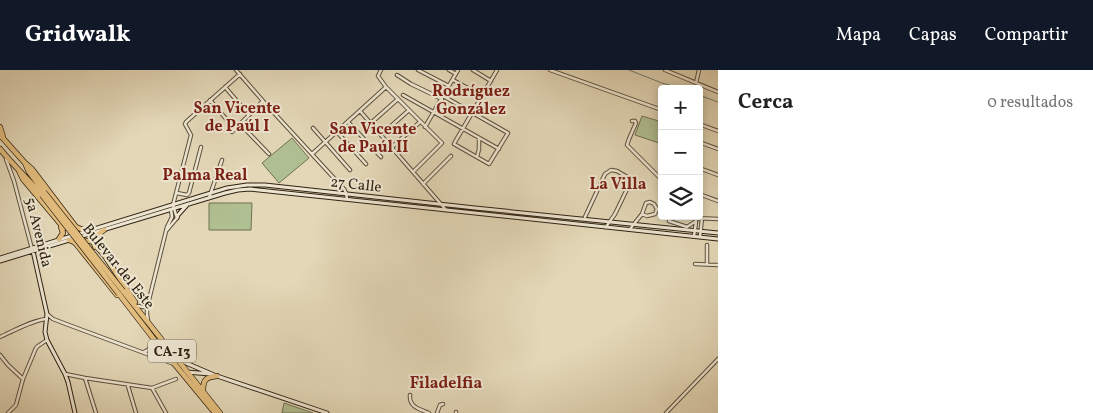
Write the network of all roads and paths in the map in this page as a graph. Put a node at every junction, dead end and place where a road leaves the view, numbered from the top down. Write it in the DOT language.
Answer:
graph roads {
  1 [pos="236,70"];
  2 [pos="381,70"];
  3 [pos="418,70"];
  4 [pos="449,70"];
  5 [pos="458,70"];
  6 [pos="497,70"];
  7 [pos="550,70"];
  8 [pos="666,70"];
  9 [pos="699,70"];
  10 [pos="476,71"];
  11 [pos="240,74"];
  12 [pos="397,74"];
  13 [pos="456,74"];
  14 [pos="452,80"];
  15 [pos="491,80"];
  16 [pos="696,83"];
  17 [pos="449,86"];
  18 [pos="224,87"];
  19 [pos="386,87"];
  20 [pos="717,90"];
  21 [pos="403,95"];
  22 [pos="482,96"];
  23 [pos="442,98"];
  24 [pos="398,99"];
  25 [pos="210,100"];
  26 [pos="263,101"];
  27 [pos="658,109"];
  28 [pos="409,110"];
  29 [pos="360,111"];
  30 [pos="434,112"];
  31 [pos="472,113"];
  32 [pos="249,115"];
  33 [pos="348,122"];
  34 [pos="420,122"];
  35 [pos="371,123"];
  36 [pos="240,124"];
  37 [pos="703,125"];
  38 [pos="0,127"];
  39 [pos="233,127"];
  40 [pos="425,127"];
  41 [pos="635,127"];
  42 [pos="312,128"];
  43 [pos="463,129"];
  44 [pos="718,131"];
  45 [pos="232,132"];
  46 [pos="337,132"];
  47 [pos="0,135"];
  48 [pos="381,135"];
  49 [pos="479,138"];
  50 [pos="4,140"];
  51 [pos="326,142"];
  52 [pos="703,143"];
  53 [pos="201,146"];
  54 [pos="392,147"];
  55 [pos="499,149"];
  56 [pos="718,149"];
  57 [pos="1,150"];
  58 [pos="269,154"];
  59 [pos="312,154"];
  60 [pos="6,156"];
  61 [pos="451,156"];
  62 [pos="476,157"];
  63 [pos="381,158"];
  64 [pos="222,160"];
  65 [pos="25,162"];
  66 [pos="366,164"];
  67 [pos="703,169"];
  68 [pos="350,170"];
  69 [pos="19,171"];
  70 [pos="413,172"];
  71 [pos="718,175"];
  72 [pos="658,176"];
  73 [pos="14,181"];
  74 [pos="423,184"];
  75 [pos="242,185"];
  76 [pos="253,187"];
  77 [pos="240,190"];
  78 [pos="177,192"];
  79 [pos="43,193"];
  80 [pos="210,193"];
  81 [pos="346,194"];
  82 [pos="703,195"];
  83 [pos="209,198"];
  84 [pos="347,199"];
  85 [pos="718,201"];
  86 [pos="188,204"];
  87 [pos="442,204"];
  88 [pos="172,207"];
  89 [pos="446,210"];
  90 [pos="642,214"];
  91 [pos="53,215"];
  92 [pos="540,215"];
  93 [pos="585,217"];
  94 [pos="177,218"];
  95 [pos="703,218"];
  96 [pos="718,219"];
  97 [pos="538,220"];
  98 [pos="695,220"];
  99 [pos="696,220"];
  100 [pos="702,220"];
  101 [pos="71,221"];
  102 [pos="669,221"];
  103 [pos="612,223"];
  104 [pos="633,225"];
  105 [pos="606,227"];
  106 [pos="613,228"];
  107 [pos="630,229"];
  108 [pos="104,230"];
  109 [pos="166,231"];
  110 [pos="695,231"];
  111 [pos="86,232"];
  112 [pos="701,232"];
  113 [pos="718,234"];
  114 [pos="694,236"];
  115 [pos="700,237"];
  116 [pos="718,238"];
  117 [pos="59,239"];
  118 [pos="69,240"];
  119 [pos="708,245"];
  120 [pos="32,250"];
  121 [pos="84,254"];
  122 [pos="0,260"];
  123 [pos="695,264"];
  124 [pos="707,264"];
  125 [pos="718,264"];
  126 [pos="113,270"];
  127 [pos="121,292"];
  128 [pos="148,304"];
  129 [pos="138,306"];
  130 [pos="48,314"];
  131 [pos="47,319"];
  132 [pos="148,320"];
  133 [pos="144,326"];
  134 [pos="152,327"];
  135 [pos="0,337"];
  136 [pos="153,338"];
  137 [pos="47,340"];
  138 [pos="144,352"];
  139 [pos="0,354"];
  140 [pos="175,355"];
  141 [pos="718,359"];
  142 [pos="175,364"];
  143 [pos="181,372"];
  144 [pos="188,373"];
  145 [pos="65,374"];
  146 [pos="215,375"];
  147 [pos="85,378"];
  148 [pos="22,379"];
  149 [pos="176,379"];
  150 [pos="128,385"];
  151 [pos="152,388"];
  152 [pos="201,393"];
  153 [pos="410,395"];
  154 [pos="443,404"];
  155 [pos="8,413"];
  156 [pos="75,413"];
  157 [pos="96,413"];
  158 [pos="136,413"];
  159 [pos="166,413"];
  160 [pos="217,413"];
  161 [pos="327,413"];
  162 [pos="429,413"];
  163 [pos="437,413"];
  164 [pos="666,413"];
  1 -- 11 [label="street"];
  2 -- 19 [label="street"];
  3 -- 17 [label="street"];
  4 -- 13 [label="street"];
  5 -- 13 [label="street"];
  6 -- 15 [label="street"];
  7 -- 27 [label="street"];
  8 -- 16 [label="street"];
  9 -- 16 [label="street"];
  10 -- 15 [label="street"];
  11 -- 18 [label="street"];
  11 -- 26 [label="street"];
  12 -- 23 [label="street"];
  13 -- 14 [label="street"];
  14 -- 17 [label="street"];
  14 -- 22 [label="street"];
  15 -- 22 [label="street"];
  16 -- 20 [label="street"];
  17 -- 23 [label="street"];
  18 -- 25 [label="street"];
  18 -- 32 [label="street"];
  19 -- 24 [label="street"];
  19 -- 29 [label="street"];
  21 -- 30 [label="street"];
  22 -- 31 [label="street"];
  23 -- 30 [label="street"];
  23 -- 31 [label="street"];
  24 -- 28 [label="street"];
  24 -- 35 [label="street"];
  25 -- 39 [label="street"];
  25 -- 78 [label="street"];
  26 -- 32 [label="street"];
  26 -- 59 [label="street"];
  28 -- 34 [label="street"];
  28 -- 48 [label="street"];
  29 -- 33 [label="street"];
  29 -- 35 [label="street"];
  30 -- 40 [label="street"];
  30 -- 43 [label="street"];
  31 -- 43 [label="street"];
  31 -- 55 [label="street"];
  32 -- 36 [label="street"];
  33 -- 46 [label="street"];
  33 -- 63 [label="street"];
  34 -- 40 [label="street"];
  34 -- 54 [label="street"];
  35 -- 48 [label="street"];
  36 -- 45 [label="street"];
  36 -- 58 [label="street"];
  37 -- 44 [label="street"];
  38 -- 50 [label="highway"];
  40 -- 70 [label="street"];
  41 -- 72 [label="street"];
  42 -- 51 [label="street"];
  43 -- 49 [label="street"];
  43 -- 62 [label="street"];
  46 -- 51 [label="street"];
  46 -- 66 [label="street"];
  47 -- 50 [label="highway, Bulevar del Este / CA-13"];
  48 -- 54 [label="street"];
  49 -- 55 [label="street"];
  49 -- 62 [label="street"];
  50 -- 65 [label="highway, Bulevar del Este / CA-13"];
  51 -- 59 [label="street"];
  51 -- 68 [label="street"];
  52 -- 56 [label="street"];
  53 -- 78 [label="street"];
  54 -- 70 [label="street"];
  55 -- 62 [label="street"];
  57 -- 60 [label="highway, Bulevar del Este / CA-13"];
  59 -- 81 [label="street"];
  60 -- 69 [label="highway, Bulevar del Este / CA-13"];
  60 -- 73 [label="street, 5a Avenida"];
  61 -- 74 [label="street"];
  64 -- 80 [label="street"];
  65 -- 79 [label="highway, Bulevar del Este / CA-13"];
  65 -- 101 [label="highway"];
  67 -- 71 [label="street"];
  69 -- 73 [label="street"];
  69 -- 79 [label="highway, Bulevar del Este / CA-13"];
  69 -- 91 [label="highway"];
  70 -- 74 [label="street"];
  73 -- 120 [label="street, 5a Avenida"];
  74 -- 87 [label="street"];
  75 -- 76 [label="street, 27 Calle"];
  75 -- 77 [label="street"];
  75 -- 80 [label="street, 27 Calle"];
  76 -- 77 [label="street, 27 Calle"];
  76 -- 81 [label="street, 27 Calle"];
  76 -- 84 [label="street, 27 Calle"];
  77 -- 83 [label="street, 27 Calle"];
  78 -- 88 [label="street"];
  79 -- 127 [label="highway, Bulevar del Este / CA-13, bridge"];
  80 -- 83 [label="street"];
  80 -- 88 [label="street, 27 Calle"];
  81 -- 84 [label="street"];
  81 -- 87 [label="street, 27 Calle"];
  82 -- 85 [label="street"];
  83 -- 86 [label="street, 27 Calle"];
  84 -- 89 [label="street, 27 Calle"];
  86 -- 88 [label="street, 27 Calle"];
  86 -- 94 [label="street"];
  87 -- 89 [label="street"];
  87 -- 92 [label="street, 27 Calle"];
  88 -- 94 [label="street"];
  88 -- 108 [label="street, 27 Calle"];
  88 -- 109 [label="street"];
  88 -- 111 [label="street, 27 Calle"];
  89 -- 97 [label="street, 27 Calle"];
  90 -- 90 [label="street"];
  90 -- 104 [label="street"];
  91 -- 101 [label="highway"];
  91 -- 117 [label="highway"];
  92 -- 97 [label="street"];
  92 -- 103 [label="street, 27 Calle"];
  93 -- 103 [label="street"];
  94 -- 109 [label="street"];
  95 -- 96 [label="street"];
  97 -- 105 [label="street, 27 Calle"];
  98 -- 102 [label="street"];
  99 -- 110 [label="street"];
  100 -- 112 [label="street"];
  101 -- 111 [label="highway"];
  103 -- 104 [label="street, 27 Calle"];
  103 -- 105 [label="street"];
  103 -- 106 [label="street"];
  104 -- 107 [label="street"];
  104 -- 110 [label="street, 27 Calle"];
  105 -- 106 [label="street, 27 Calle"];
  106 -- 107 [label="street, 27 Calle"];
  107 -- 114 [label="street, 27 Calle"];
  108 -- 118 [label="street, 27 Calle"];
  108 -- 126 [label="highway"];
  109 -- 128 [label="street"];
  110 -- 112 [label="street, 27 Calle"];
  110 -- 114 [label="street"];
  111 -- 117 [label="street, 27 Calle"];
  112 -- 113 [label="street, 27 Calle"];
  112 -- 115 [label="street"];
  114 -- 115 [label="street, 27 Calle"];
  115 -- 116 [label="street, 27 Calle"];
  117 -- 120 [label="street, 27 Calle"];
  118 -- 120 [label="street, 27 Calle"];
  118 -- 121 [label="highway"];
  119 -- 124 [label="street"];
  120 -- 122 [label="street, 27 Calle"];
  120 -- 130 [label="street, 5a Avenida"];
  121 -- 126 [label="highway"];
  121 -- 133 [label="highway"];
  123 -- 124 [label="street"];
  124 -- 125 [label="street"];
  126 -- 129 [label="highway"];
  127 -- 133 [label="highway, Bulevar del Este / CA-13"];
  127 -- 134 [label="highway, Bulevar del Este / CA-13"];
  128 -- 129 [label="street"];
  128 -- 132 [label="street"];
  129 -- 132 [label="highway"];
  130 -- 131 [label="street"];
  130 -- 138 [label="street"];
  131 -- 135 [label="street"];
  131 -- 137 [label="street"];
  132 -- 134 [label="highway"];
  133 -- 136 [label="highway, Bulevar del Este / CA-13"];
  134 -- 140 [label="highway, Bulevar del Este / CA-13"];
  136 -- 138 [label="street"];
  136 -- 142 [label="highway, Bulevar del Este / CA-13"];
  137 -- 145 [label="street"];
  137 -- 148 [label="street"];
  138 -- 142 [label="street"];
  139 -- 148 [label="street"];
  140 -- 144 [label="highway, Bulevar del Este / CA-13"];
  140 -- 146 [label="street"];
  141 -- 164 [label="street"];
  142 -- 143 [label="highway, Bulevar del Este / CA-13"];
  143 -- 144 [label="street"];
  143 -- 152 [label="highway, Bulevar del Este / CA-13"];
  144 -- 146 [label="street"];
  144 -- 152 [label="highway, Bulevar del Este / CA-13"];
  145 -- 147 [label="street"];
  145 -- 156 [label="street"];
  146 -- 152 [label="highway"];
  146 -- 161 [label="street"];
  147 -- 150 [label="street"];
  147 -- 157 [label="street"];
  148 -- 155 [label="street"];
  149 -- 151 [label="street"];
  150 -- 151 [label="street"];
  150 -- 158 [label="street"];
  151 -- 159 [label="street"];
  152 -- 160 [label="highway, Bulevar del Este / CA-13"];
  153 -- 162 [label="street"];
  154 -- 163 [label="street"];
}
